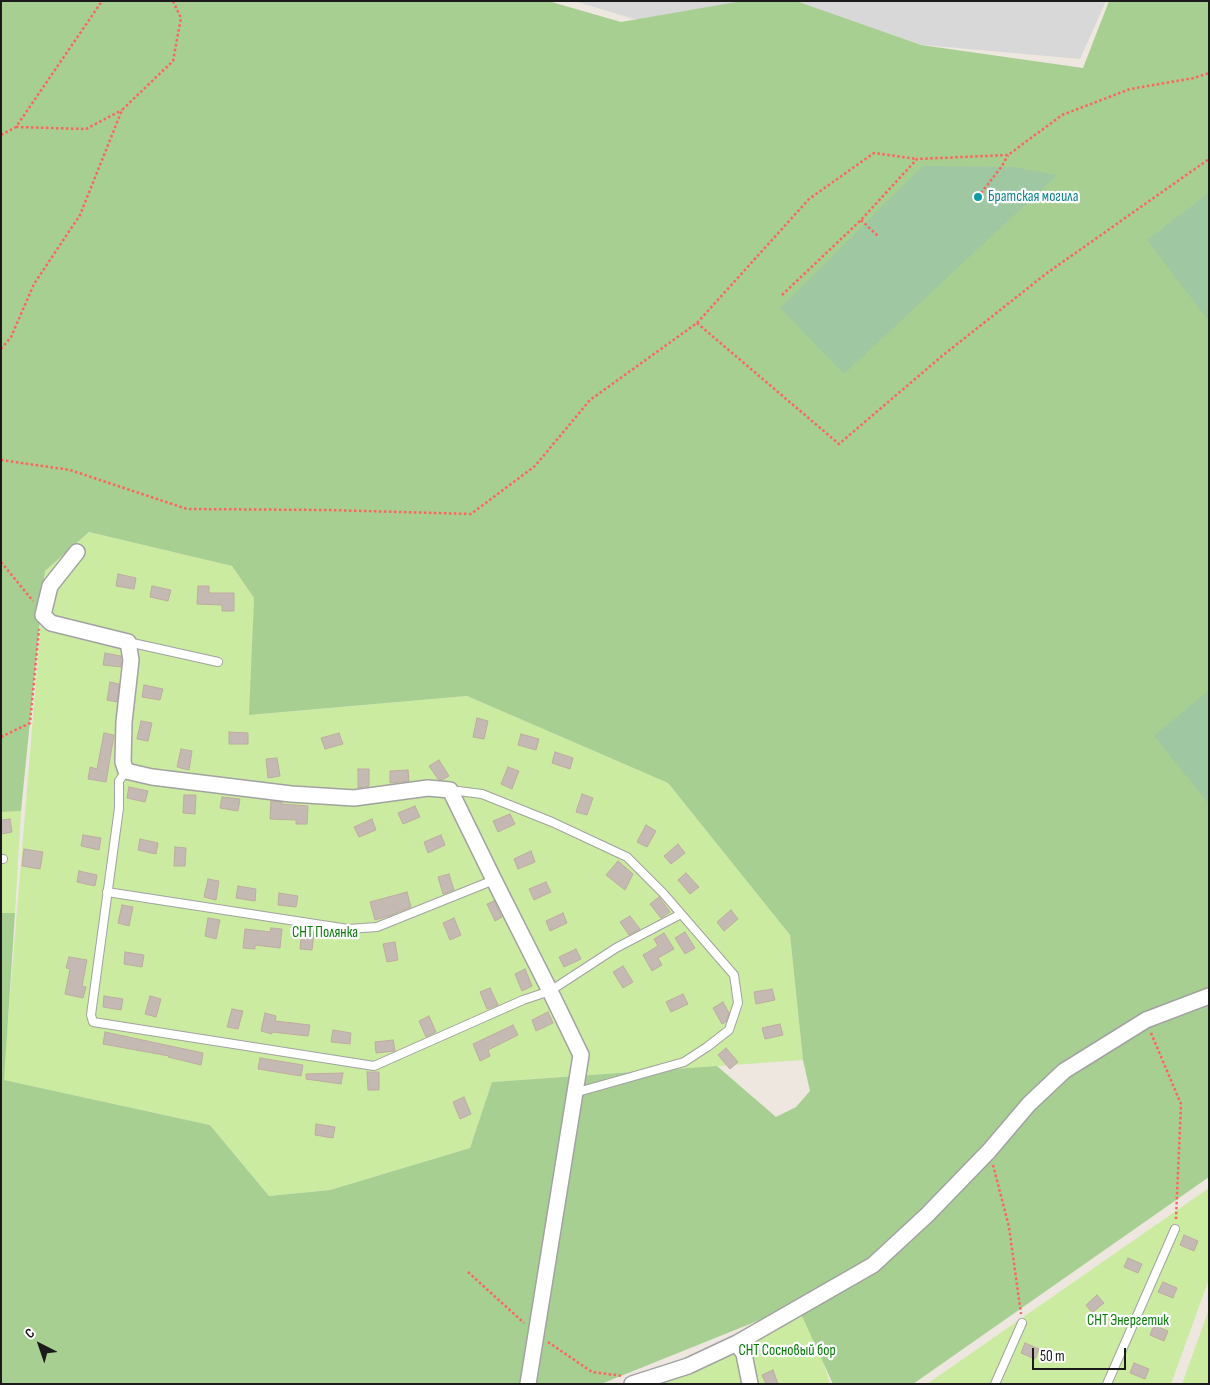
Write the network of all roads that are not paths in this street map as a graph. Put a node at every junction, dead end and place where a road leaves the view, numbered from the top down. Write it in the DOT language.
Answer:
graph roads {
  1 [pos="77,552"];
  2 [pos="128,642"];
  3 [pos="218,662"];
  4 [pos="126,771"];
  5 [pos="450,790"];
  6 [pos="494,880"];
  7 [pos="107,892"];
  8 [pos="681,914"];
  9 [pos="550,991"];
  10 [pos="1209,996"];
  11 [pos="574,1093"];
  12 [pos="1175,1229"];
  13 [pos="1022,1322"];
  14 [pos="737,1342"];
  15 [pos="638,1382"];
  16 [pos="528,1384"];
  17 [pos="750,1384"];
  18 [pos="995,1384"];
  19 [pos="1107,1384"];
  1 -- 2 [label="street"];
  2 -- 3 [label="lane"];
  2 -- 4 [label="street"];
  4 -- 5 [label="street"];
  4 -- 7 [label="lane"];
  5 -- 6 [label="street"];
  5 -- 8 [label="lane"];
  6 -- 7 [label="lane"];
  6 -- 9 [label="street"];
  7 -- 9 [label="lane"];
  8 -- 9 [label="lane"];
  8 -- 11 [label="lane"];
  9 -- 11 [label="street"];
  10 -- 14 [label="street"];
  11 -- 16 [label="street"];
  12 -- 19 [label="lane"];
  13 -- 18 [label="lane"];
  14 -- 15 [label="street"];
  14 -- 17 [label="street"];
}
